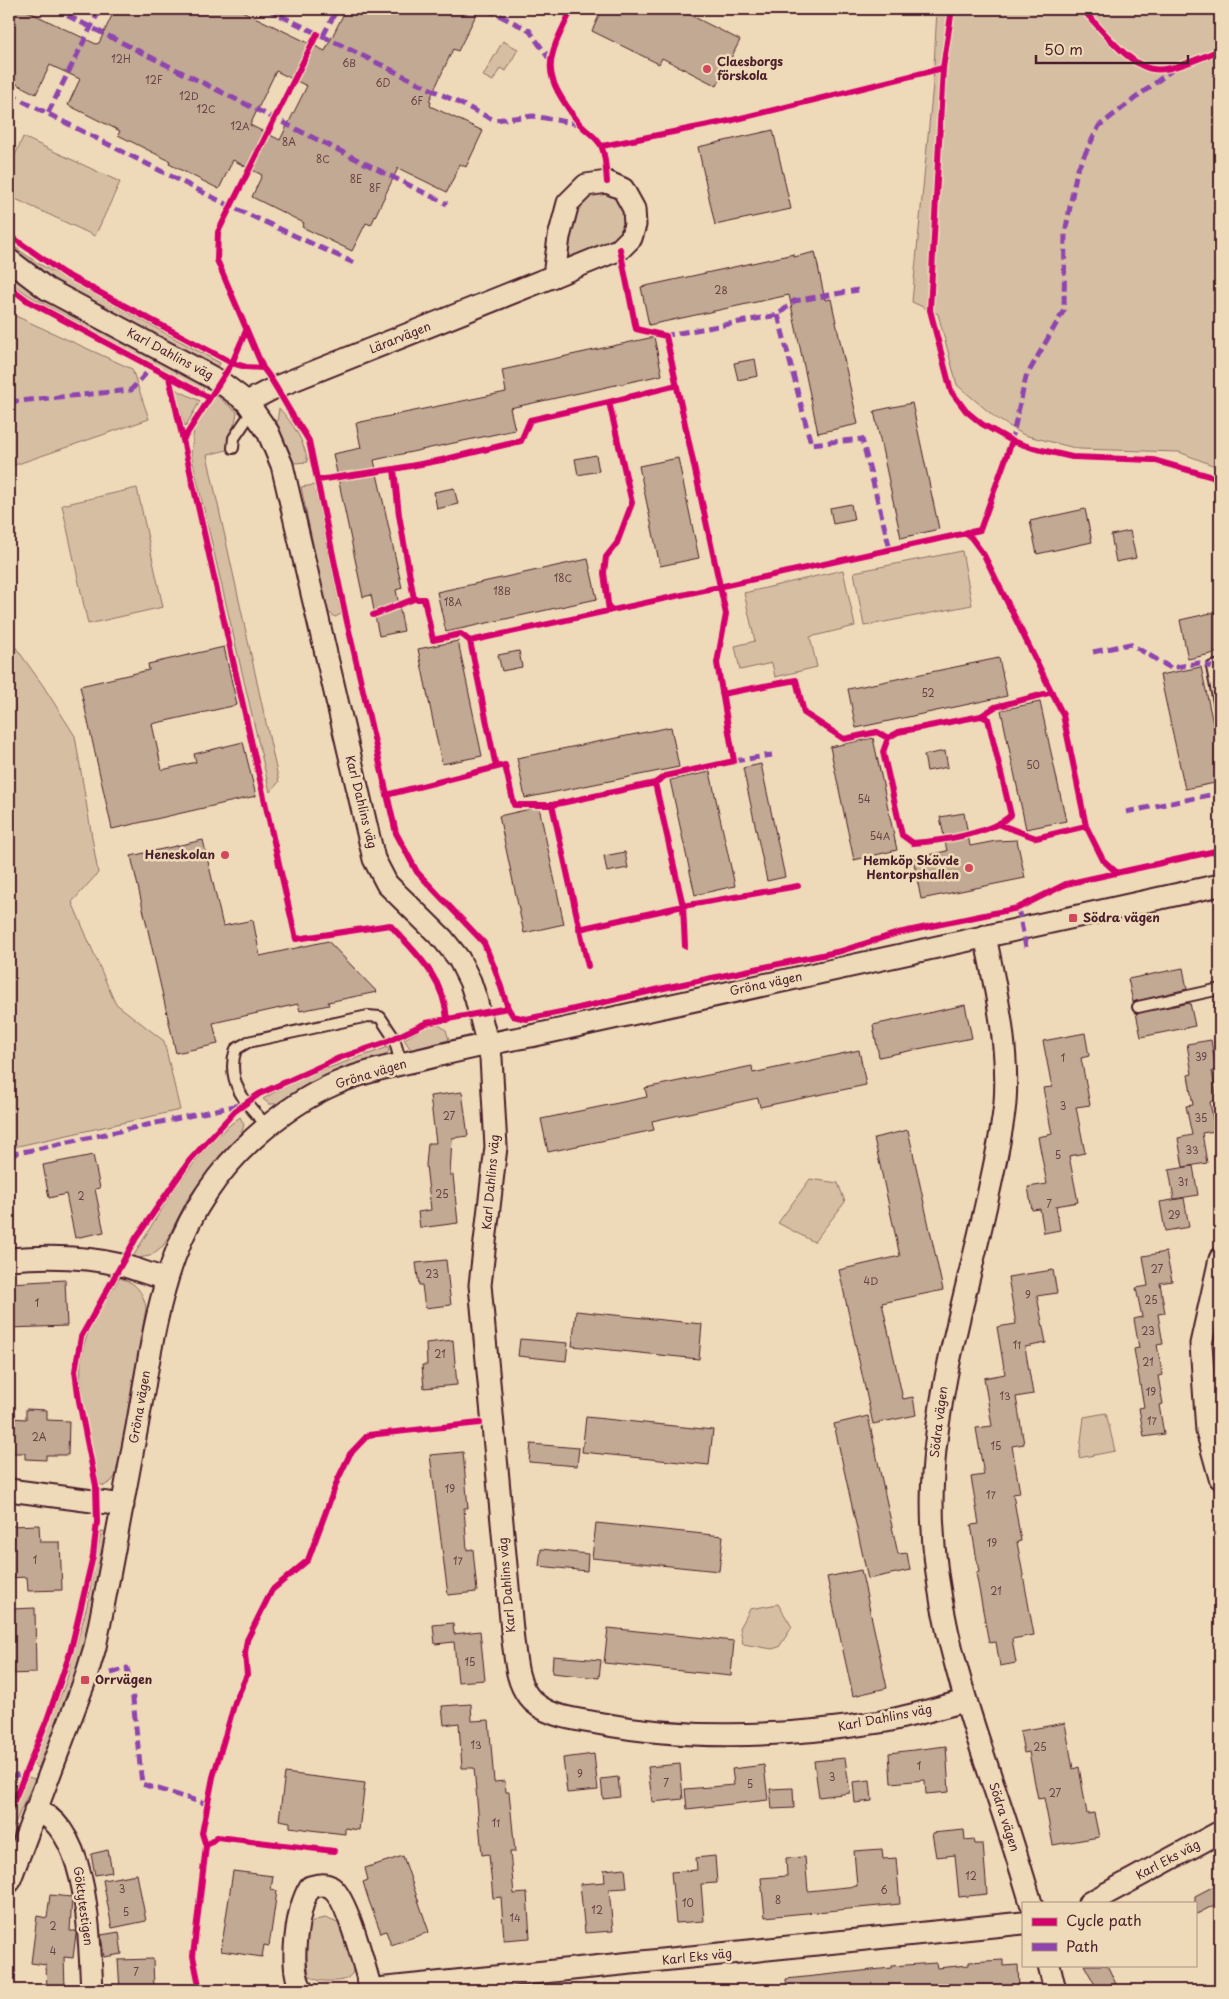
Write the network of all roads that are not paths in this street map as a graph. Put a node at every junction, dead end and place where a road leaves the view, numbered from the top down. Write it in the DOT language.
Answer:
graph roads {
  1 [pos="9,260"];
  2 [pos="554,276"];
  3 [pos="250,406"];
  4 [pos="234,448"];
  5 [pos="1220,665"];
  6 [pos="1220,708"];
  7 [pos="1220,885"];
  8 [pos="986,936"];
  9 [pos="1220,989"];
  10 [pos="1138,1007"];
  11 [pos="488,1043"];
  12 [pos="401,1064"];
  13 [pos="267,1125"];
  14 [pos="9,1259"];
  15 [pos="1220,1259"];
  16 [pos="166,1279"];
  17 [pos="1220,1478"];
  18 [pos="9,1490"];
  19 [pos="123,1505"];
  20 [pos="965,1702"];
  21 [pos="35,1810"];
  22 [pos="1220,1832"];
  23 [pos="9,1882"];
  24 [pos="1031,1902"];
  25 [pos="1092,1902"];
  26 [pos="1022,1923"];
  27 [pos="1049,1966"];
  28 [pos="92,1990"];
  29 [pos="302,1990"];
  30 [pos="369,1990"];
  31 [pos="1055,1990"];
  1 -- 3 [label="street, Karl Dahlins väg"];
  2 -- 2 [label="street, Lärarvägen"];
  2 -- 3 [label="street, Lärarvägen"];
  3 -- 4 [label="lane"];
  3 -- 11 [label="street, Karl Dahlins väg"];
  5 -- 6 [label="lane"];
  7 -- 8 [label="street, Gröna vägen"];
  8 -- 11 [label="street, Gröna vägen"];
  8 -- 20 [label="street, Södra vägen"];
  9 -- 10 [label="lane"];
  11 -- 12 [label="street, Gröna vägen"];
  11 -- 20 [label="street, Karl Dahlins väg"];
  12 -- 13 [label="street, Gröna vägen"];
  12 -- 13 [label="lane"];
  13 -- 16 [label="street, Gröna vägen"];
  14 -- 16 [label="street"];
  15 -- 17 [label="street"];
  16 -- 19 [label="street, Gröna vägen"];
  18 -- 19 [label="street"];
  19 -- 21 [label="street, Gröna vägen"];
  20 -- 24 [label="street, Södra vägen"];
  21 -- 23 [label="street, Gröna vägen"];
  21 -- 28 [label="street, Göktytestigen"];
  22 -- 25 [label="street, Karl Eks väg"];
  26 -- 30 [label="street, Karl Eks väg"];
  27 -- 31 [label="street"];
  29 -- 30 [label="street, Karl Eks väg"];
}
